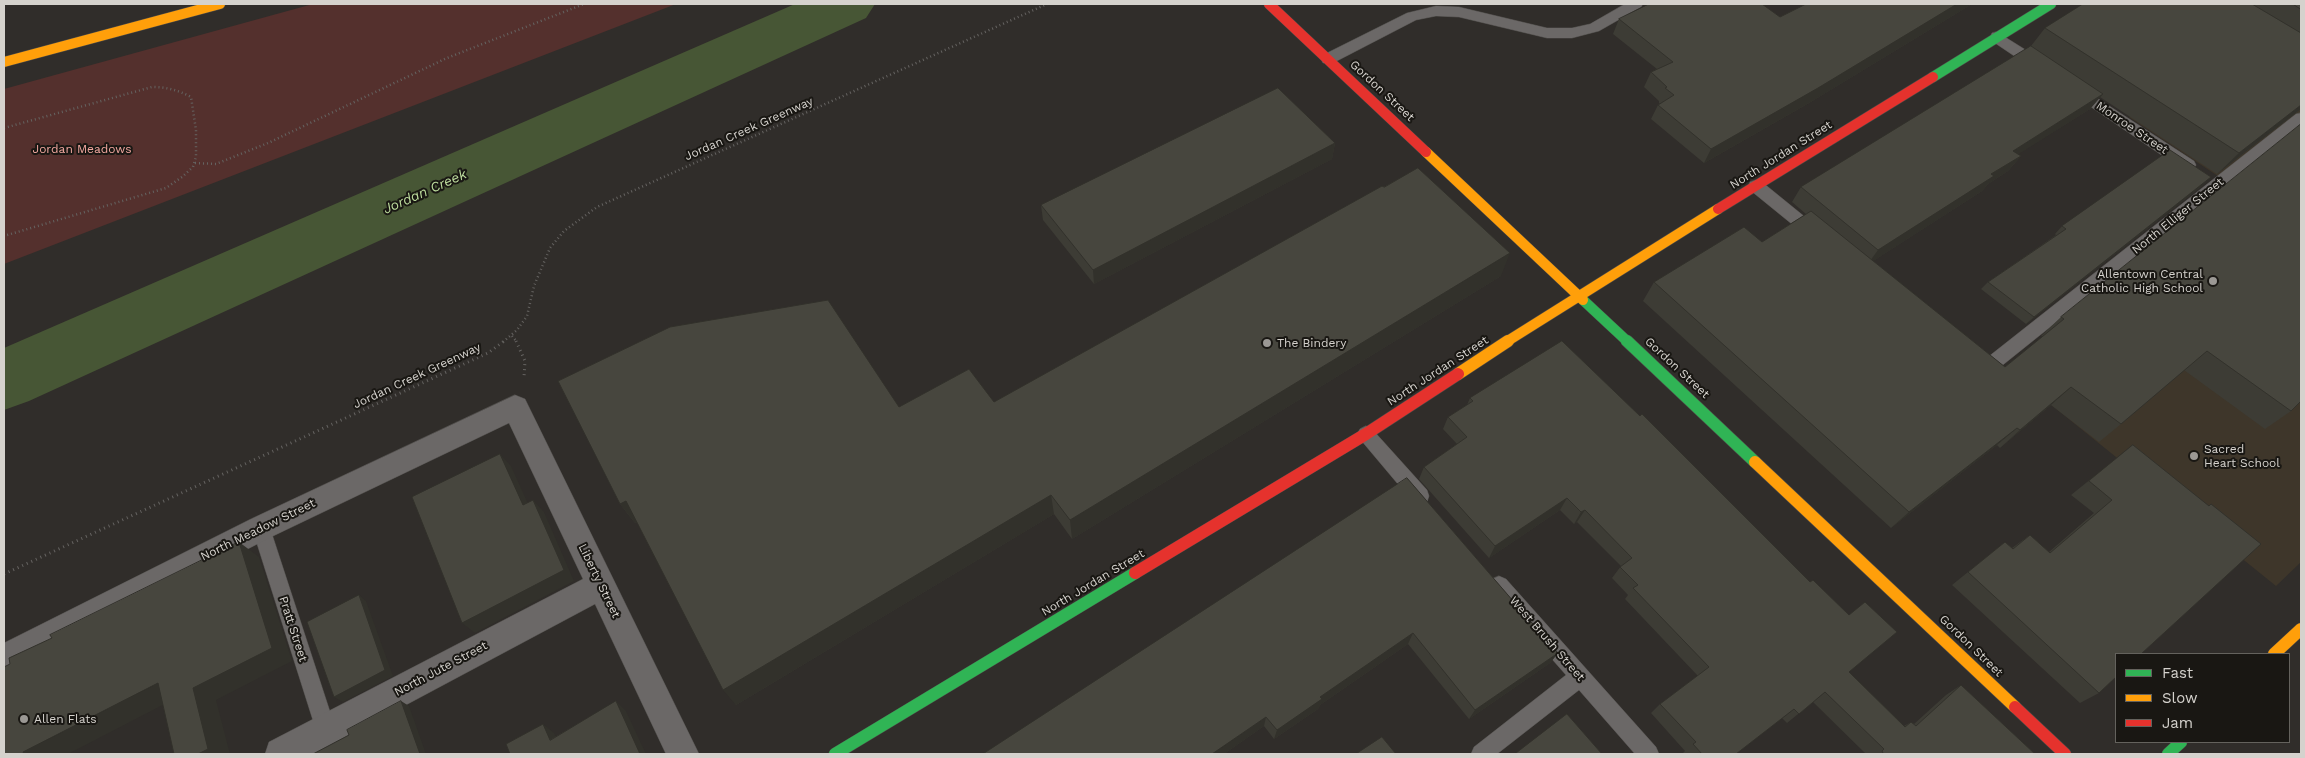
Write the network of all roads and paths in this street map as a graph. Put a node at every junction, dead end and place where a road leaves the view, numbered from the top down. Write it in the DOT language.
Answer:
graph roads {
  1 [pos="220,4"];
  2 [pos="584,4"];
  3 [pos="1047,4"];
  4 [pos="1269,4"];
  5 [pos="1636,4"];
  6 [pos="2052,4"];
  7 [pos="1997,37"];
  8 [pos="1328,59"];
  9 [pos="4,62"];
  10 [pos="2301,118"];
  11 [pos="4,128"];
  12 [pos="195,162"];
  13 [pos="2217,184"];
  14 [pos="1756,186"];
  15 [pos="4,236"];
  16 [pos="1824,242"];
  17 [pos="1579,296"];
  18 [pos="512,336"];
  19 [pos="1968,359"];
  20 [pos="516,407"];
  21 [pos="1366,434"];
  22 [pos="1431,508"];
  23 [pos="261,528"];
  24 [pos="4,574"];
  25 [pos="1489,574"];
  26 [pos="601,585"];
  27 [pos="2301,629"];
  28 [pos="2275,653"];
  29 [pos="4,659"];
  30 [pos="1580,677"];
  31 [pos="326,730"];
  32 [pos="2180,743"];
  33 [pos="282,754"];
  34 [pos="683,754"];
  35 [pos="835,754"];
  36 [pos="1481,754"];
  37 [pos="1649,754"];
  38 [pos="2065,754"];
  39 [pos="2168,754"];
  1 -- 9 [label="street"];
  2 -- 12 [label="path"];
  3 -- 18 [label="path, Jordan Creek Greenway"];
  4 -- 8 [label="street, Gordon Street"];
  5 -- 8 [label="lane"];
  6 -- 7 [label="street, North Jordan Street"];
  7 -- 13 [label="lane, Monroe Street"];
  7 -- 14 [label="street, North Jordan Street"];
  8 -- 17 [label="street, Gordon Street"];
  10 -- 13 [label="lane, North Elliger Street"];
  11 -- 12 [label="path"];
  12 -- 15 [label="path"];
  13 -- 19 [label="lane, North Elliger Street"];
  14 -- 16 [label="lane"];
  14 -- 17 [label="street, North Jordan Street"];
  17 -- 21 [label="street, North Jordan Street"];
  17 -- 38 [label="street, Gordon Street"];
  18 -- 20 [label="path"];
  18 -- 24 [label="path, Jordan Creek Greenway"];
  20 -- 23 [label="street, North Meadow Street"];
  20 -- 26 [label="street, Liberty Street"];
  21 -- 22 [label="lane"];
  21 -- 35 [label="street, North Jordan Street"];
  23 -- 29 [label="street, North Meadow Street"];
  23 -- 31 [label="lane, Pratt Street"];
  25 -- 30 [label="lane, West Brush Street"];
  26 -- 31 [label="street, North Jute Street"];
  26 -- 34 [label="street, Liberty Street"];
  27 -- 28 [label="street"];
  30 -- 36 [label="lane"];
  30 -- 37 [label="lane, West Brush Street"];
  31 -- 33 [label="street, North Jute Street"];
  32 -- 39 [label="street"];
}
